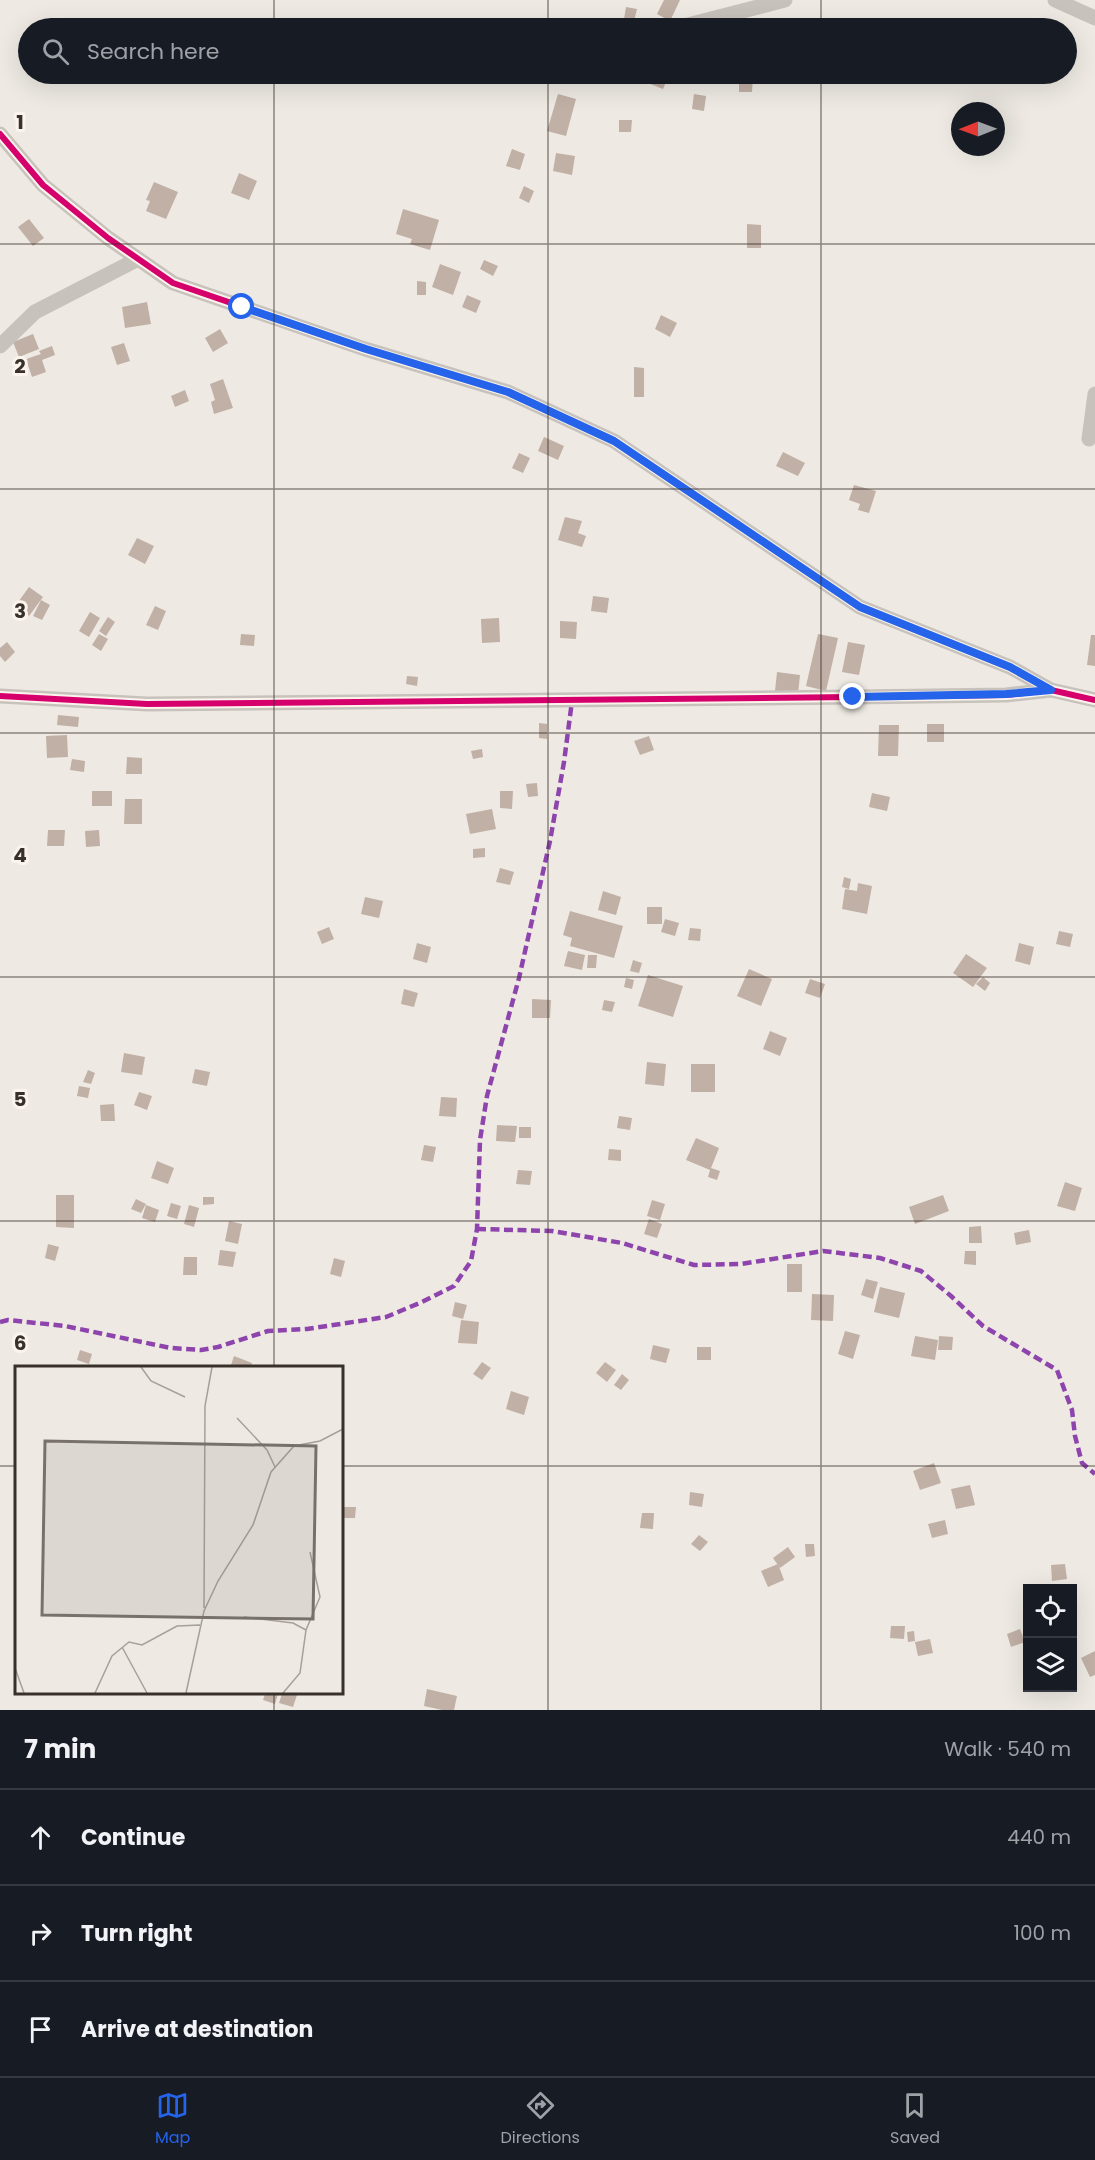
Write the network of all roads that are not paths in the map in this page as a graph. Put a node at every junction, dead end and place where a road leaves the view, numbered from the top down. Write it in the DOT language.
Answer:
graph roads {
  1 [pos="785,0"];
  2 [pos="1055,0"];
  3 [pos="715,18"];
  4 [pos="1095,18"];
  5 [pos="0,134"];
  6 [pos="138,259"];
  7 [pos="0,346"];
  8 [pos="1095,394"];
  9 [pos="1089,439"];
  10 [pos="1051,690"];
  11 [pos="0,696"];
  12 [pos="1095,700"];
  1 -- 3 [label="street"];
  2 -- 4 [label="street"];
  5 -- 6 [label="street"];
  6 -- 7 [label="street"];
  6 -- 10 [label="street"];
  8 -- 9 [label="street"];
  10 -- 11 [label="street"];
  10 -- 12 [label="street"];
}
